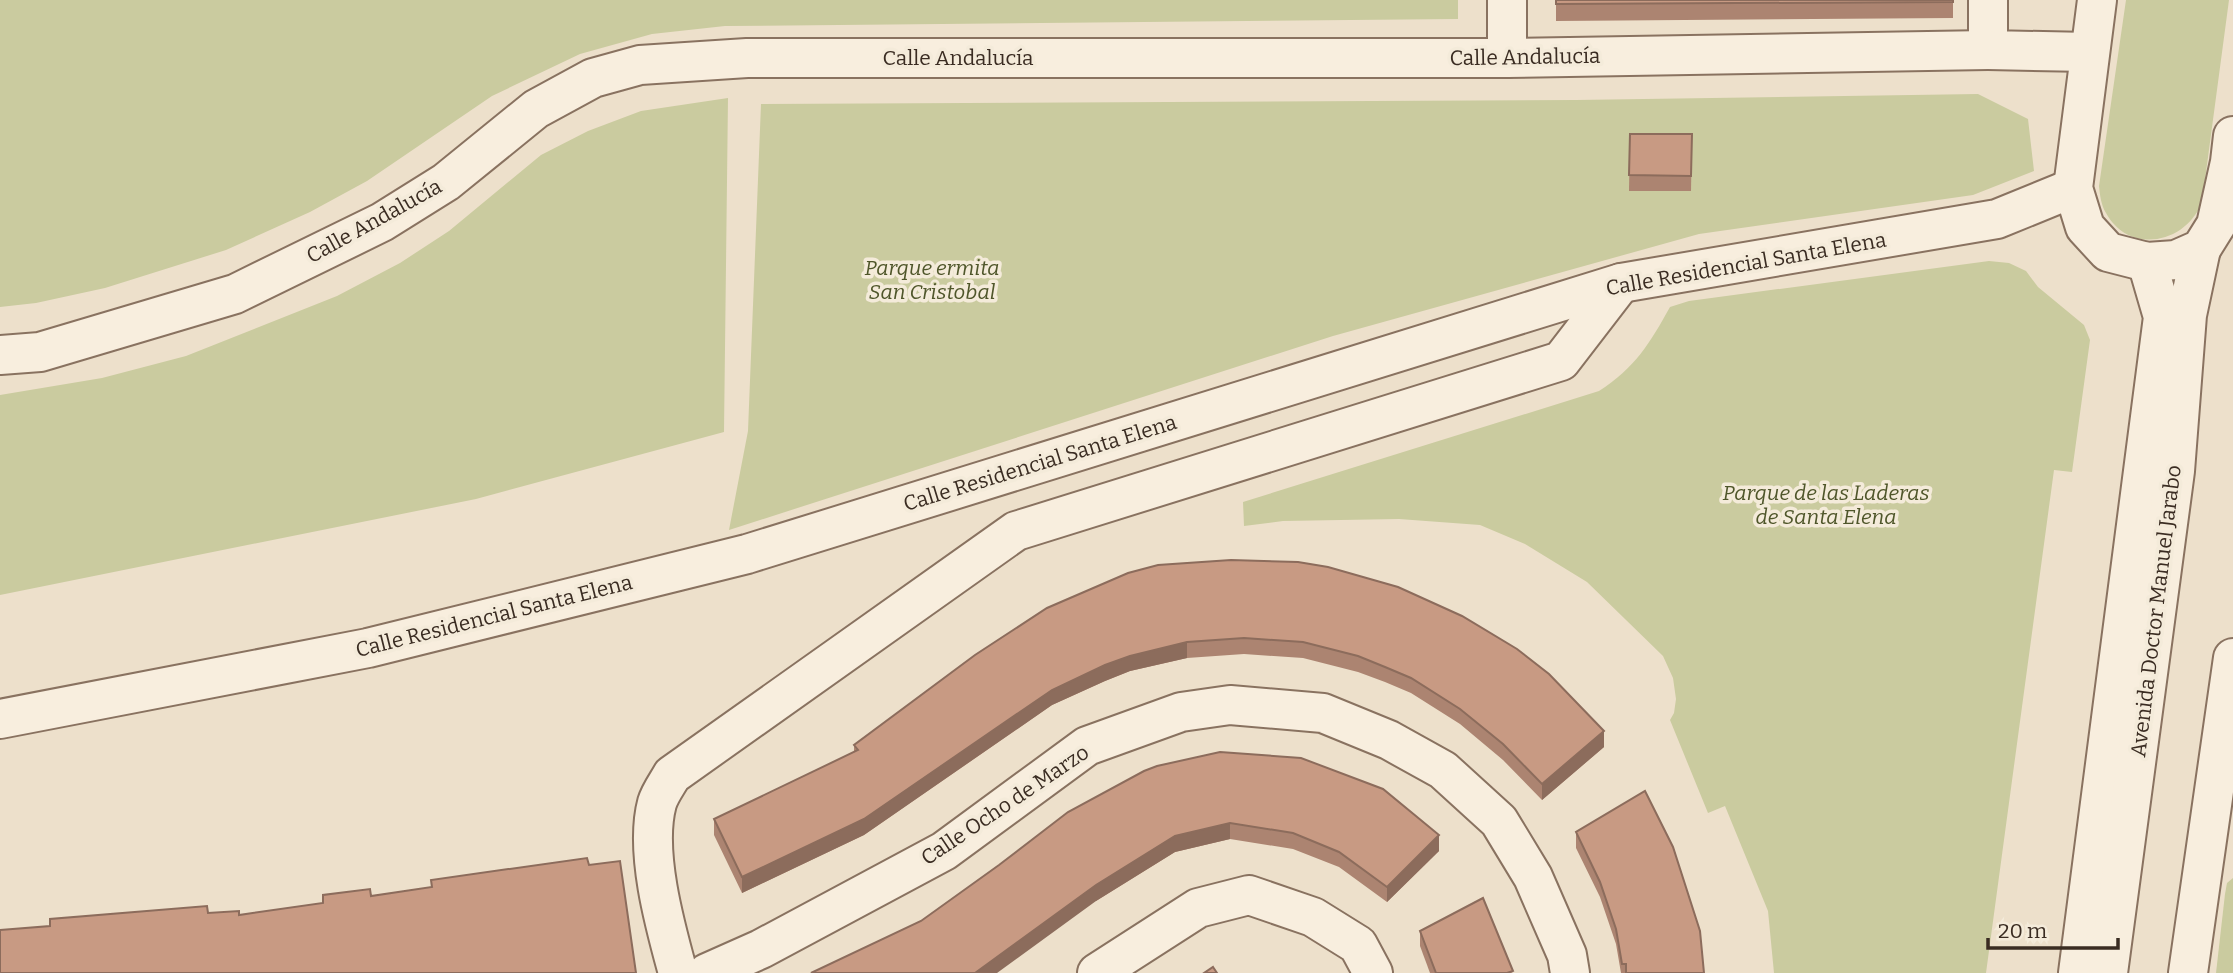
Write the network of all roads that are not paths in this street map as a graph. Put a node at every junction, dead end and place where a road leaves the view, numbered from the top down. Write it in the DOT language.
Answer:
graph roads {
  1 [pos="1507,0"];
  2 [pos="1988,0"];
  3 [pos="2097,0"];
  4 [pos="1988,50"];
  5 [pos="2089,52"];
  6 [pos="1507,58"];
  7 [pos="2232,153"];
  8 [pos="2073,188"];
  9 [pos="2201,249"];
  10 [pos="2147,262"];
  11 [pos="1621,283"];
  12 [pos="0,355"];
  13 [pos="2233,658"];
  14 [pos="0,719"];
  15 [pos="2220,843"];
  16 [pos="678,973"];
  17 [pos="707,973"];
  18 [pos="1097,973"];
  19 [pos="1373,973"];
  20 [pos="1570,973"];
  21 [pos="2078,973"];
  22 [pos="2108,973"];
  23 [pos="2188,973"];
  1 -- 6 [label="street"];
  2 -- 4 [label="street"];
  3 -- 5 [label="street"];
  4 -- 5 [label="street, Calle Andalucía"];
  4 -- 6 [label="street, Calle Andalucía"];
  5 -- 8 [label="street"];
  6 -- 12 [label="street, Calle Andalucía"];
  7 -- 9 [label="street, Avenida Doctor Manuel Jarabo"];
  8 -- 10 [label="street"];
  8 -- 11 [label="street, Calle Residencial Santa Elena"];
  9 -- 10 [label="street"];
  9 -- 22 [label="street, Avenida Doctor Manuel Jarabo"];
  10 -- 21 [label="street, Avenida Doctor Manuel Jarabo"];
  11 -- 14 [label="street, Calle Residencial Santa Elena"];
  11 -- 16 [label="street"];
  13 -- 15 [label="street"];
  15 -- 23 [label="street"];
  17 -- 20 [label="street, Calle Ocho de Marzo"];
  18 -- 19 [label="street"];
}
